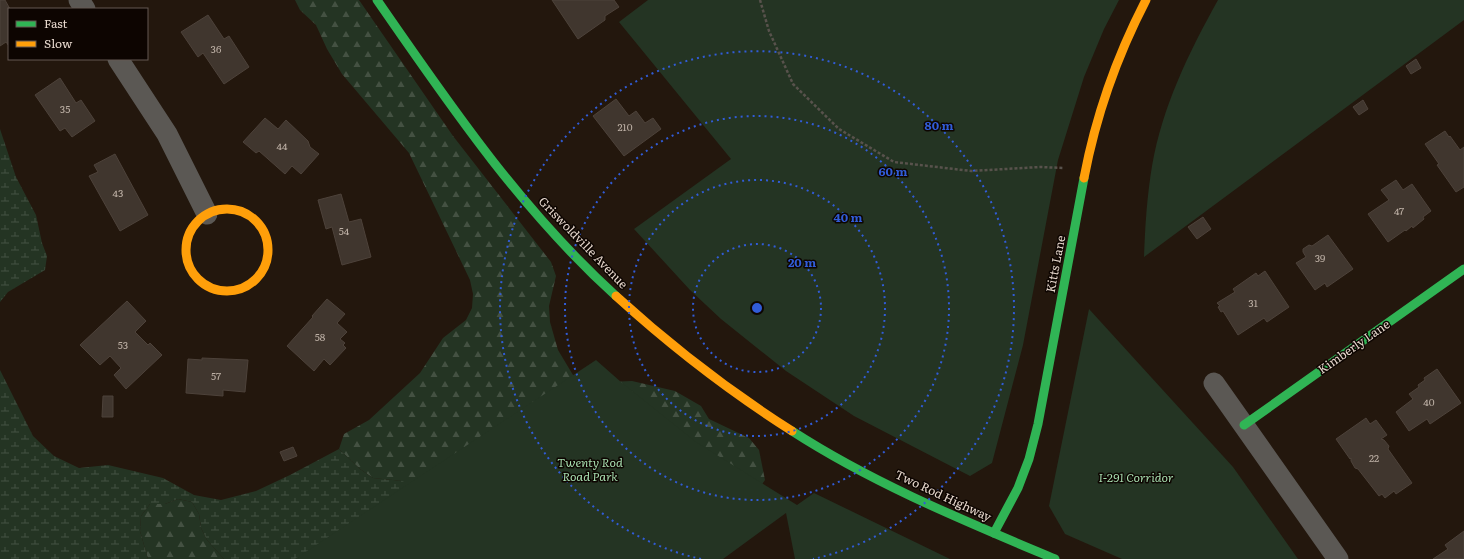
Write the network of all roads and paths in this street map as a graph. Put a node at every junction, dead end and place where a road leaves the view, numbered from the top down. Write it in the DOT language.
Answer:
graph roads {
  1 [pos="377,0"];
  2 [pos="760,0"];
  3 [pos="1146,0"];
  4 [pos="119,60"];
  5 [pos="1086,168"];
  6 [pos="207,214"];
  7 [pos="1464,269"];
  8 [pos="1214,383"];
  9 [pos="1244,426"];
  10 [pos="824,450"];
  11 [pos="994,533"];
  12 [pos="1055,559"];
  13 [pos="1338,559"];
  1 -- 10 [label="street, Griswoldville Avenue"];
  2 -- 5 [label="path"];
  3 -- 5 [label="street, Kitts Lane"];
  4 -- 6 [label="street"];
  5 -- 11 [label="street, Kitts Lane"];
  6 -- 6 [label="street"];
  7 -- 9 [label="street, Kimberly Lane"];
  8 -- 9 [label="street"];
  9 -- 13 [label="street"];
  10 -- 11 [label="street, Two Rod Highway"];
  11 -- 12 [label="street, Two Rod Highway"];
}
